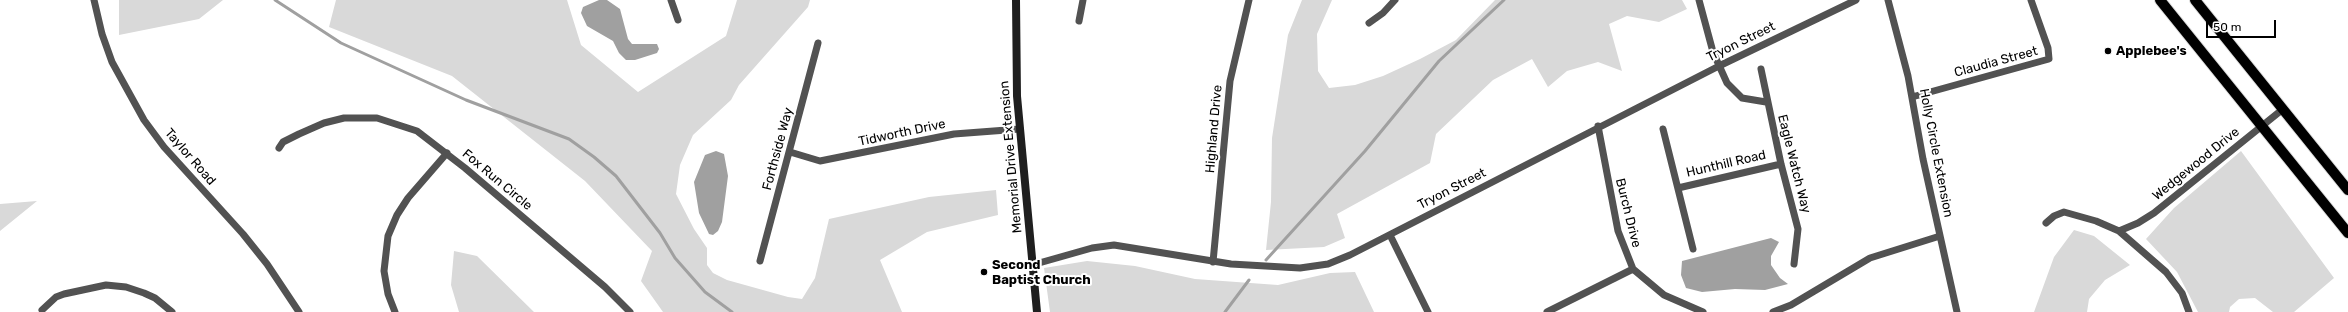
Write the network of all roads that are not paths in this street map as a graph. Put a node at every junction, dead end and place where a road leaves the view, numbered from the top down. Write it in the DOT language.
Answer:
graph roads {
  1 [pos="94,0"];
  2 [pos="671,0"];
  3 [pos="1016,0"];
  4 [pos="1084,0"];
  5 [pos="1249,0"];
  6 [pos="1395,0"];
  7 [pos="1699,0"];
  8 [pos="1856,0"];
  9 [pos="1888,0"];
  10 [pos="2032,0"];
  11 [pos="2160,0"];
  12 [pos="2195,0"];
  13 [pos="678,20"];
  14 [pos="1078,21"];
  15 [pos="1369,23"];
  16 [pos="818,43"];
  17 [pos="1719,66"];
  18 [pos="1761,69"];
  19 [pos="1912,97"];
  20 [pos="1766,102"];
  21 [pos="2283,109"];
  22 [pos="1598,126"];
  23 [pos="2262,126"];
  24 [pos="1020,128"];
  25 [pos="1663,129"];
  26 [pos="279,148"];
  27 [pos="790,152"];
  28 [pos="447,153"];
  29 [pos="1781,164"];
  30 [pos="1678,188"];
  31 [pos="2348,190"];
  32 [pos="2046,223"];
  33 [pos="2119,231"];
  34 [pos="2348,233"];
  35 [pos="1390,235"];
  36 [pos="1940,236"];
  37 [pos="1693,249"];
  38 [pos="760,261"];
  39 [pos="1213,262"];
  40 [pos="1794,264"];
  41 [pos="1032,265"];
  42 [pos="1633,269"];
  43 [pos="42,310"];
  44 [pos="172,312"];
  45 [pos="298,312"];
  46 [pos="395,312"];
  47 [pos="630,312"];
  48 [pos="1037,312"];
  49 [pos="1428,312"];
  50 [pos="1547,312"];
  51 [pos="1703,312"];
  52 [pos="1773,312"];
  53 [pos="1957,312"];
  54 [pos="2189,312"];
  1 -- 45 [label="street, Taylor Road"];
  2 -- 13 [label="street"];
  3 -- 24 [label="street, Memorial Drive Extension"];
  4 -- 14 [label="street"];
  5 -- 39 [label="street, Highland Drive"];
  6 -- 15 [label="street"];
  7 -- 17 [label="street"];
  8 -- 17 [label="street, Tryon Street"];
  9 -- 19 [label="street, Holly Circle Extension"];
  10 -- 19 [label="street, Claudia Street"];
  11 -- 23 [label="main road"];
  12 -- 21 [label="main road"];
  16 -- 27 [label="street, Forthside Way"];
  17 -- 20 [label="street"];
  17 -- 22 [label="street, Tryon Street"];
  18 -- 20 [label="street, Eagle Watch Way"];
  19 -- 36 [label="street, Holly Circle Extension"];
  20 -- 29 [label="street, Eagle Watch Way"];
  21 -- 23 [label="street, Wedgewood Drive"];
  21 -- 31 [label="main road"];
  22 -- 35 [label="street, Tryon Street"];
  22 -- 42 [label="street, Burch Drive"];
  23 -- 33 [label="street, Wedgewood Drive"];
  23 -- 34 [label="main road"];
  24 -- 27 [label="street, Tidworth Drive"];
  24 -- 41 [label="street, Memorial Drive Extension"];
  25 -- 30 [label="street"];
  26 -- 28 [label="street"];
  27 -- 38 [label="street, Forthside Way"];
  28 -- 46 [label="street, Fox Run Circle"];
  28 -- 47 [label="street, Fox Run Circle"];
  29 -- 30 [label="street, Hunthill Road"];
  29 -- 40 [label="street, Eagle Watch Way"];
  30 -- 37 [label="street"];
  32 -- 33 [label="street"];
  33 -- 54 [label="street"];
  35 -- 39 [label="street, Tryon Street"];
  35 -- 49 [label="street"];
  36 -- 52 [label="street"];
  36 -- 53 [label="street, Holly Circle Extension"];
  39 -- 41 [label="street, Tryon Street"];
  41 -- 48 [label="street, Memorial Drive Extension"];
  42 -- 50 [label="street"];
  42 -- 51 [label="street, Burch Drive"];
  43 -- 44 [label="street"];
}
